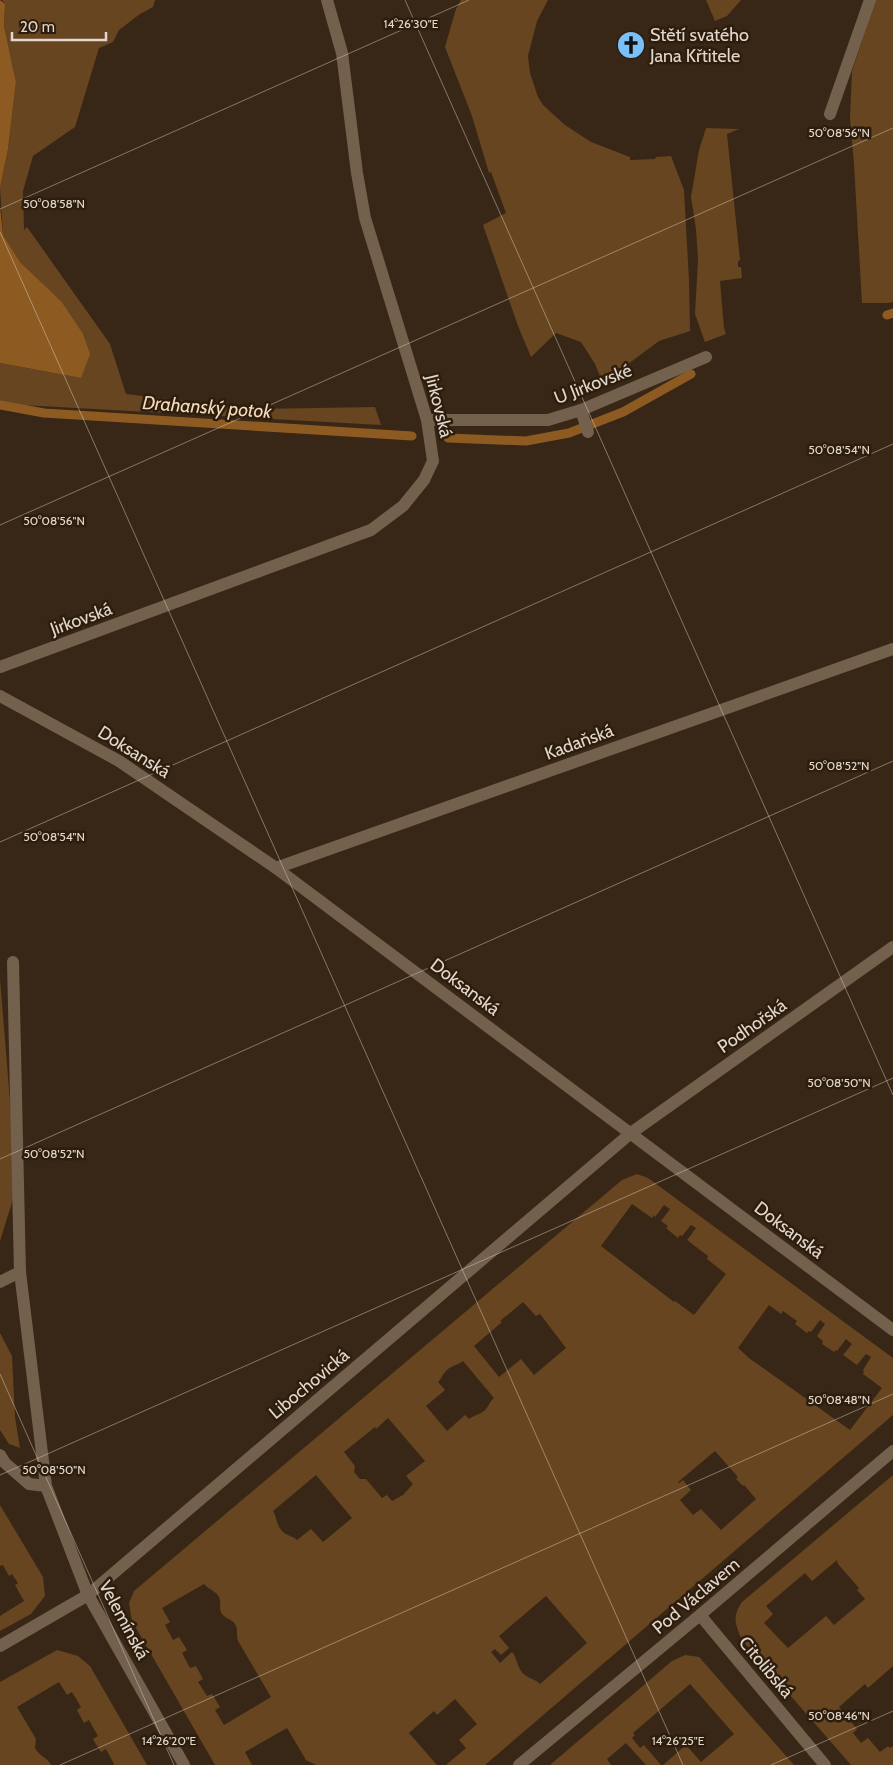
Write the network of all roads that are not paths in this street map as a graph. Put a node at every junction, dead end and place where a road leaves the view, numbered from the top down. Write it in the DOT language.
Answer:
graph roads {
  1 [pos="327,0"];
  2 [pos="870,0"];
  3 [pos="830,114"];
  4 [pos="706,357"];
  5 [pos="427,420"];
  6 [pos="893,649"];
  7 [pos="0,667"];
  8 [pos="0,696"];
  9 [pos="276,868"];
  10 [pos="893,947"];
  11 [pos="13,962"];
  12 [pos="631,1133"];
  13 [pos="20,1272"];
  14 [pos="0,1282"];
  15 [pos="893,1330"];
  16 [pos="893,1451"];
  17 [pos="0,1455"];
  18 [pos="46,1486"];
  19 [pos="88,1595"];
  20 [pos="700,1615"];
  21 [pos="0,1646"];
  22 [pos="184,1765"];
  23 [pos="519,1765"];
  24 [pos="825,1765"];
  1 -- 5 [label="street, Jirkovská"];
  2 -- 3 [label="street"];
  4 -- 5 [label="street, U Jirkovské"];
  5 -- 7 [label="street, Jirkovská"];
  6 -- 9 [label="street, Kadaňská"];
  8 -- 9 [label="street, Doksanská"];
  9 -- 12 [label="street, Doksanská"];
  10 -- 12 [label="street, Podhořská"];
  11 -- 13 [label="street, Velemínská"];
  12 -- 15 [label="street, Doksanská"];
  12 -- 19 [label="street, Libochovická"];
  13 -- 14 [label="street"];
  13 -- 18 [label="street, Velemínská"];
  16 -- 20 [label="street, Pod Václavem"];
  17 -- 18 [label="street"];
  18 -- 19 [label="street, Velemínská"];
  19 -- 21 [label="street, Libochovická"];
  19 -- 22 [label="street, Velemínská"];
  20 -- 23 [label="street, Pod Václavem"];
  20 -- 24 [label="street, Citolibská"];
}
